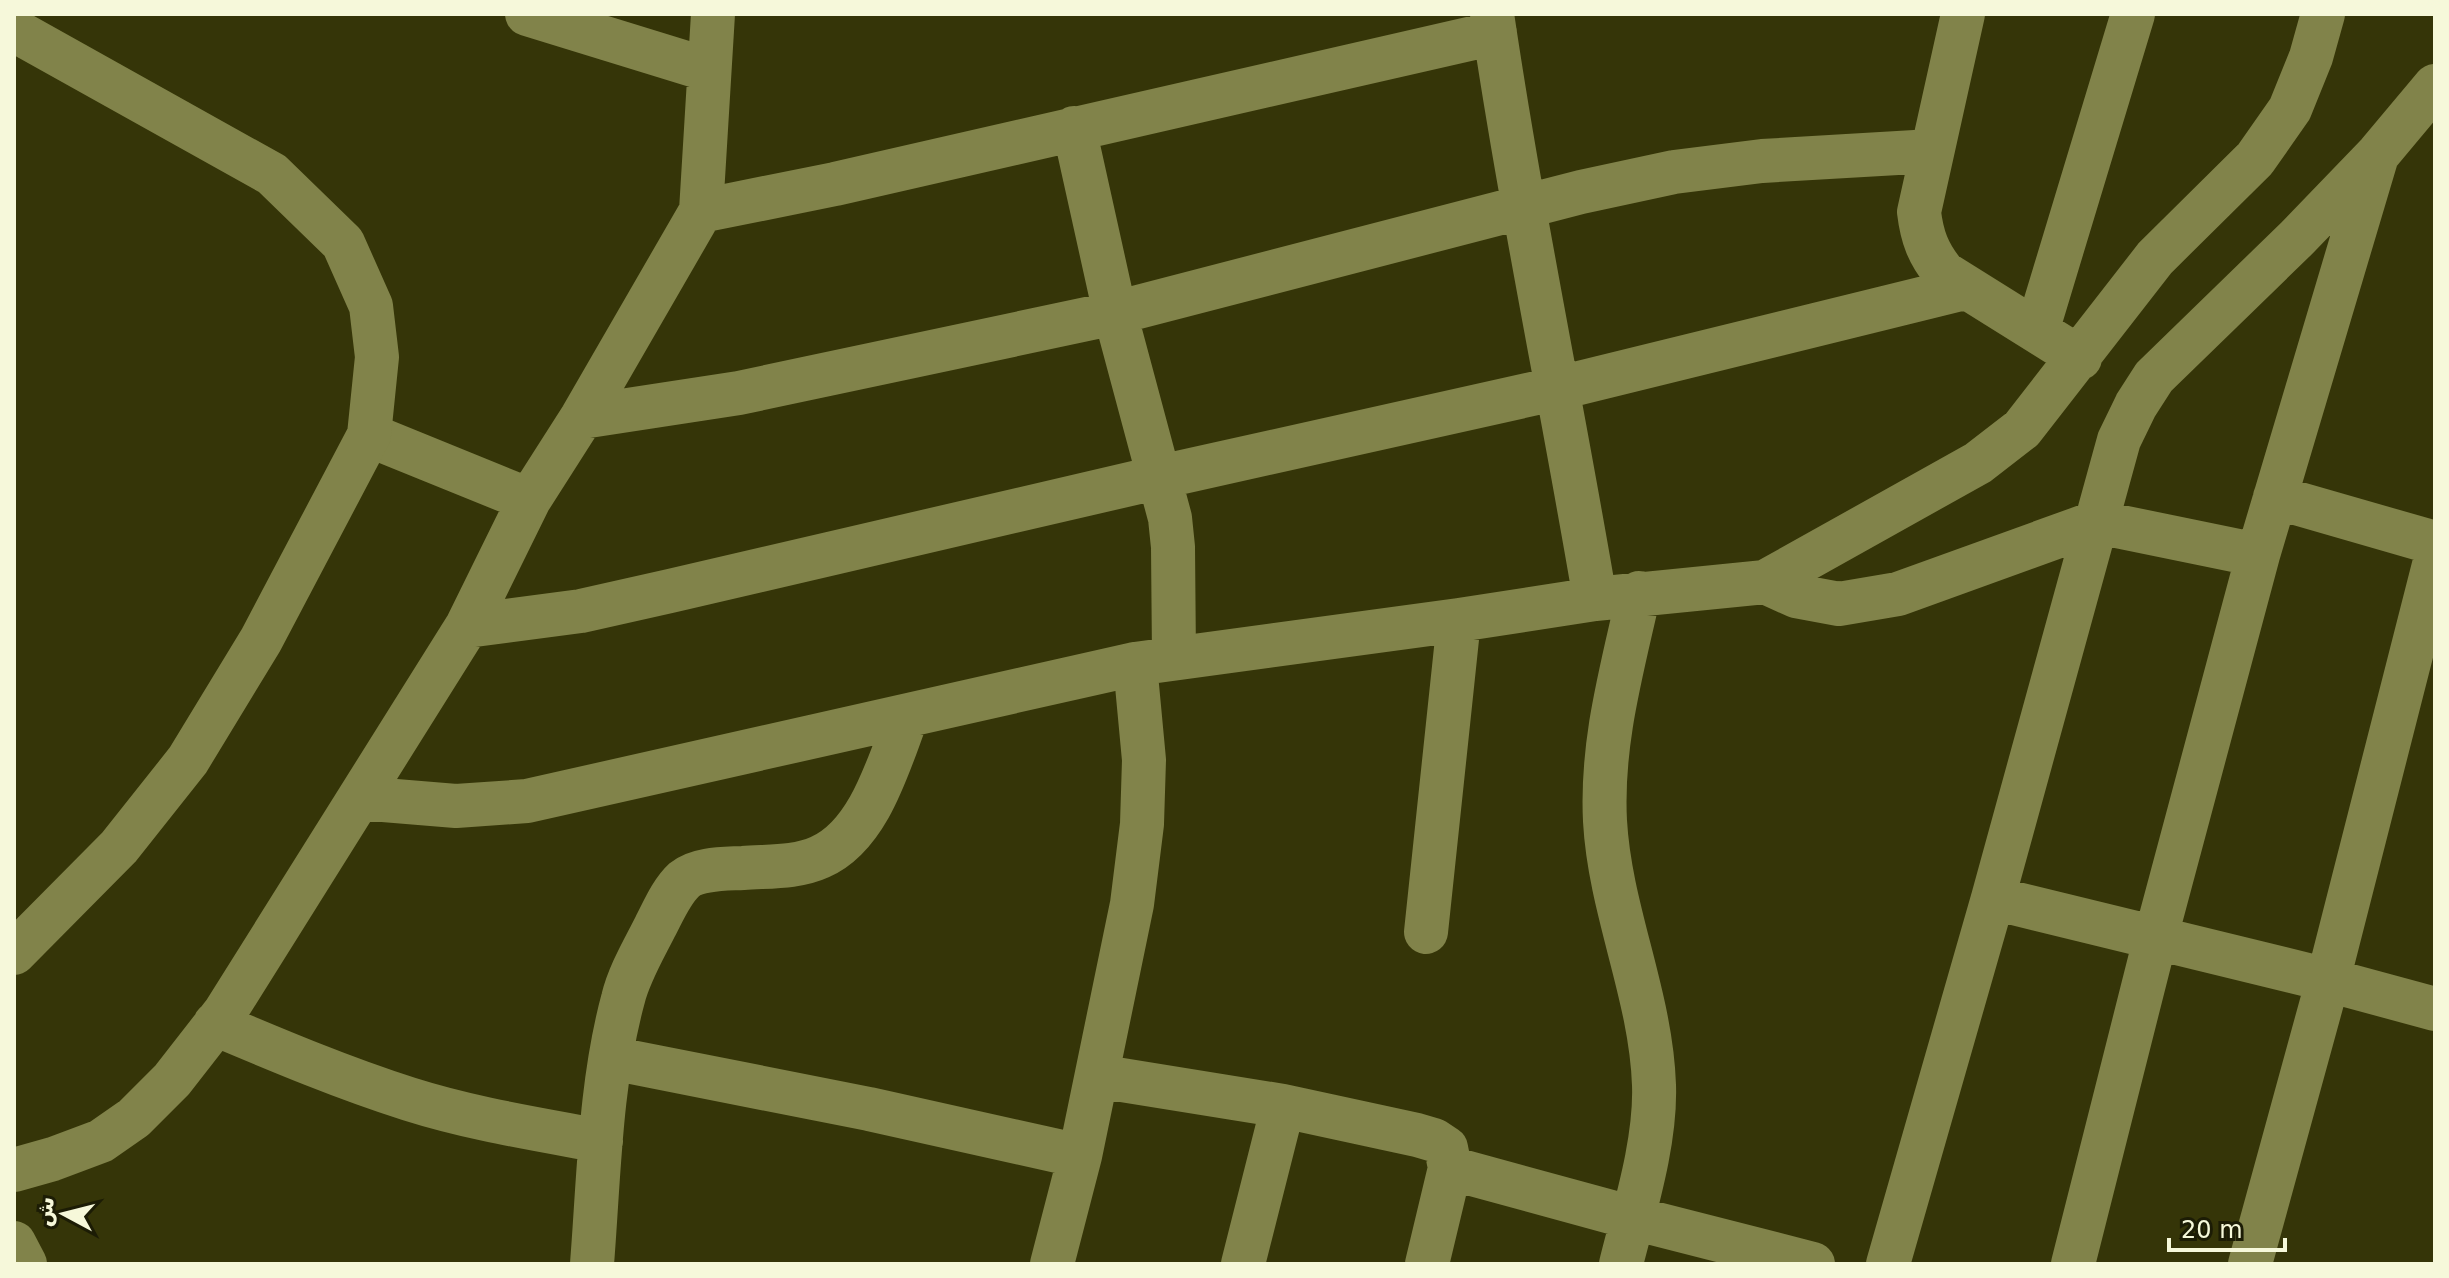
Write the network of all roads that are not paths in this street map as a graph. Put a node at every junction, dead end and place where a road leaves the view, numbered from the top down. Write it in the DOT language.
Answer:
graph roads {
  1 [pos="527,14"];
  2 [pos="713,14"];
  3 [pos="1963,14"];
  4 [pos="2133,14"];
  5 [pos="2323,14"];
  6 [pos="1493,24"];
  7 [pos="14,30"];
  8 [pos="709,70"];
  9 [pos="2435,86"];
  10 [pos="1074,128"];
  11 [pos="1932,151"];
  12 [pos="2378,154"];
  13 [pos="1524,208"];
  14 [pos="701,211"];
  15 [pos="1965,288"];
  16 [pos="1115,313"];
  17 [pos="2037,331"];
  18 [pos="2080,358"];
  19 [pos="1559,388"];
  20 [pos="582,417"];
  21 [pos="369,435"];
  22 [pos="1160,477"];
  23 [pos="2275,497"];
  24 [pos="529,500"];
  25 [pos="2097,522"];
  26 [pos="2435,543"];
  27 [pos="2258,555"];
  28 [pos="2433,579"];
  29 [pos="1765,582"];
  30 [pos="1639,593"];
  31 [pos="1595,599"];
  32 [pos="1459,620"];
  33 [pos="467,626"];
  34 [pos="1155,661"];
  35 [pos="907,716"];
  36 [pos="359,798"];
  37 [pos="1993,898"];
  38 [pos="1426,932"];
  39 [pos="2156,936"];
  40 [pos="14,953"];
  41 [pos="2328,980"];
  42 [pos="2435,1009"];
  43 [pos="215,1024"];
  44 [pos="611,1058"];
  45 [pos="1097,1076"];
  46 [pos="1283,1106"];
  47 [pos="601,1141"];
  48 [pos="1080,1156"];
  49 [pos="1450,1168"];
  50 [pos="14,1170"];
  51 [pos="1633,1218"];
  52 [pos="14,1243"];
  53 [pos="25,1264"];
  54 [pos="592,1264"];
  55 [pos="1052,1264"];
  56 [pos="1243,1264"];
  57 [pos="1427,1264"];
  58 [pos="1621,1264"];
  59 [pos="1813,1264"];
  60 [pos="1888,1264"];
  61 [pos="2073,1264"];
  62 [pos="2250,1264"];
  1 -- 8 [label="street"];
  2 -- 8 [label="street"];
  3 -- 11 [label="street"];
  4 -- 17 [label="street"];
  5 -- 18 [label="street"];
  6 -- 10 [label="street"];
  6 -- 13 [label="street"];
  7 -- 21 [label="street"];
  8 -- 14 [label="street"];
  9 -- 12 [label="street"];
  10 -- 14 [label="street"];
  10 -- 16 [label="street"];
  11 -- 13 [label="street"];
  11 -- 15 [label="street"];
  12 -- 23 [label="street"];
  12 -- 25 [label="street"];
  13 -- 16 [label="street"];
  13 -- 19 [label="street"];
  14 -- 20 [label="street"];
  15 -- 17 [label="street"];
  15 -- 19 [label="street"];
  16 -- 20 [label="street"];
  16 -- 22 [label="street"];
  17 -- 18 [label="street"];
  18 -- 29 [label="street"];
  19 -- 22 [label="street"];
  19 -- 31 [label="street"];
  20 -- 24 [label="street"];
  21 -- 24 [label="street"];
  21 -- 40 [label="street"];
  22 -- 33 [label="street"];
  22 -- 34 [label="street"];
  23 -- 26 [label="street"];
  23 -- 27 [label="street"];
  24 -- 33 [label="street"];
  25 -- 27 [label="street"];
  25 -- 29 [label="street"];
  25 -- 37 [label="street"];
  27 -- 39 [label="street"];
  28 -- 41 [label="street"];
  29 -- 30 [label="street"];
  30 -- 31 [label="street"];
  30 -- 51 [label="street"];
  31 -- 32 [label="street"];
  32 -- 34 [label="street"];
  32 -- 38 [label="street"];
  33 -- 36 [label="street"];
  34 -- 35 [label="street"];
  34 -- 45 [label="street"];
  35 -- 36 [label="street"];
  35 -- 44 [label="street"];
  36 -- 43 [label="street"];
  37 -- 39 [label="street"];
  37 -- 60 [label="street"];
  39 -- 41 [label="street"];
  39 -- 61 [label="street"];
  41 -- 42 [label="street"];
  41 -- 62 [label="street"];
  43 -- 47 [label="street"];
  43 -- 50 [label="street"];
  44 -- 47 [label="street"];
  44 -- 48 [label="street"];
  45 -- 46 [label="street"];
  45 -- 48 [label="street"];
  46 -- 49 [label="street"];
  46 -- 56 [label="street"];
  47 -- 54 [label="street"];
  48 -- 55 [label="street"];
  49 -- 51 [label="street"];
  49 -- 57 [label="street"];
  51 -- 58 [label="street"];
  51 -- 59 [label="street"];
  52 -- 53 [label="street"];
}
